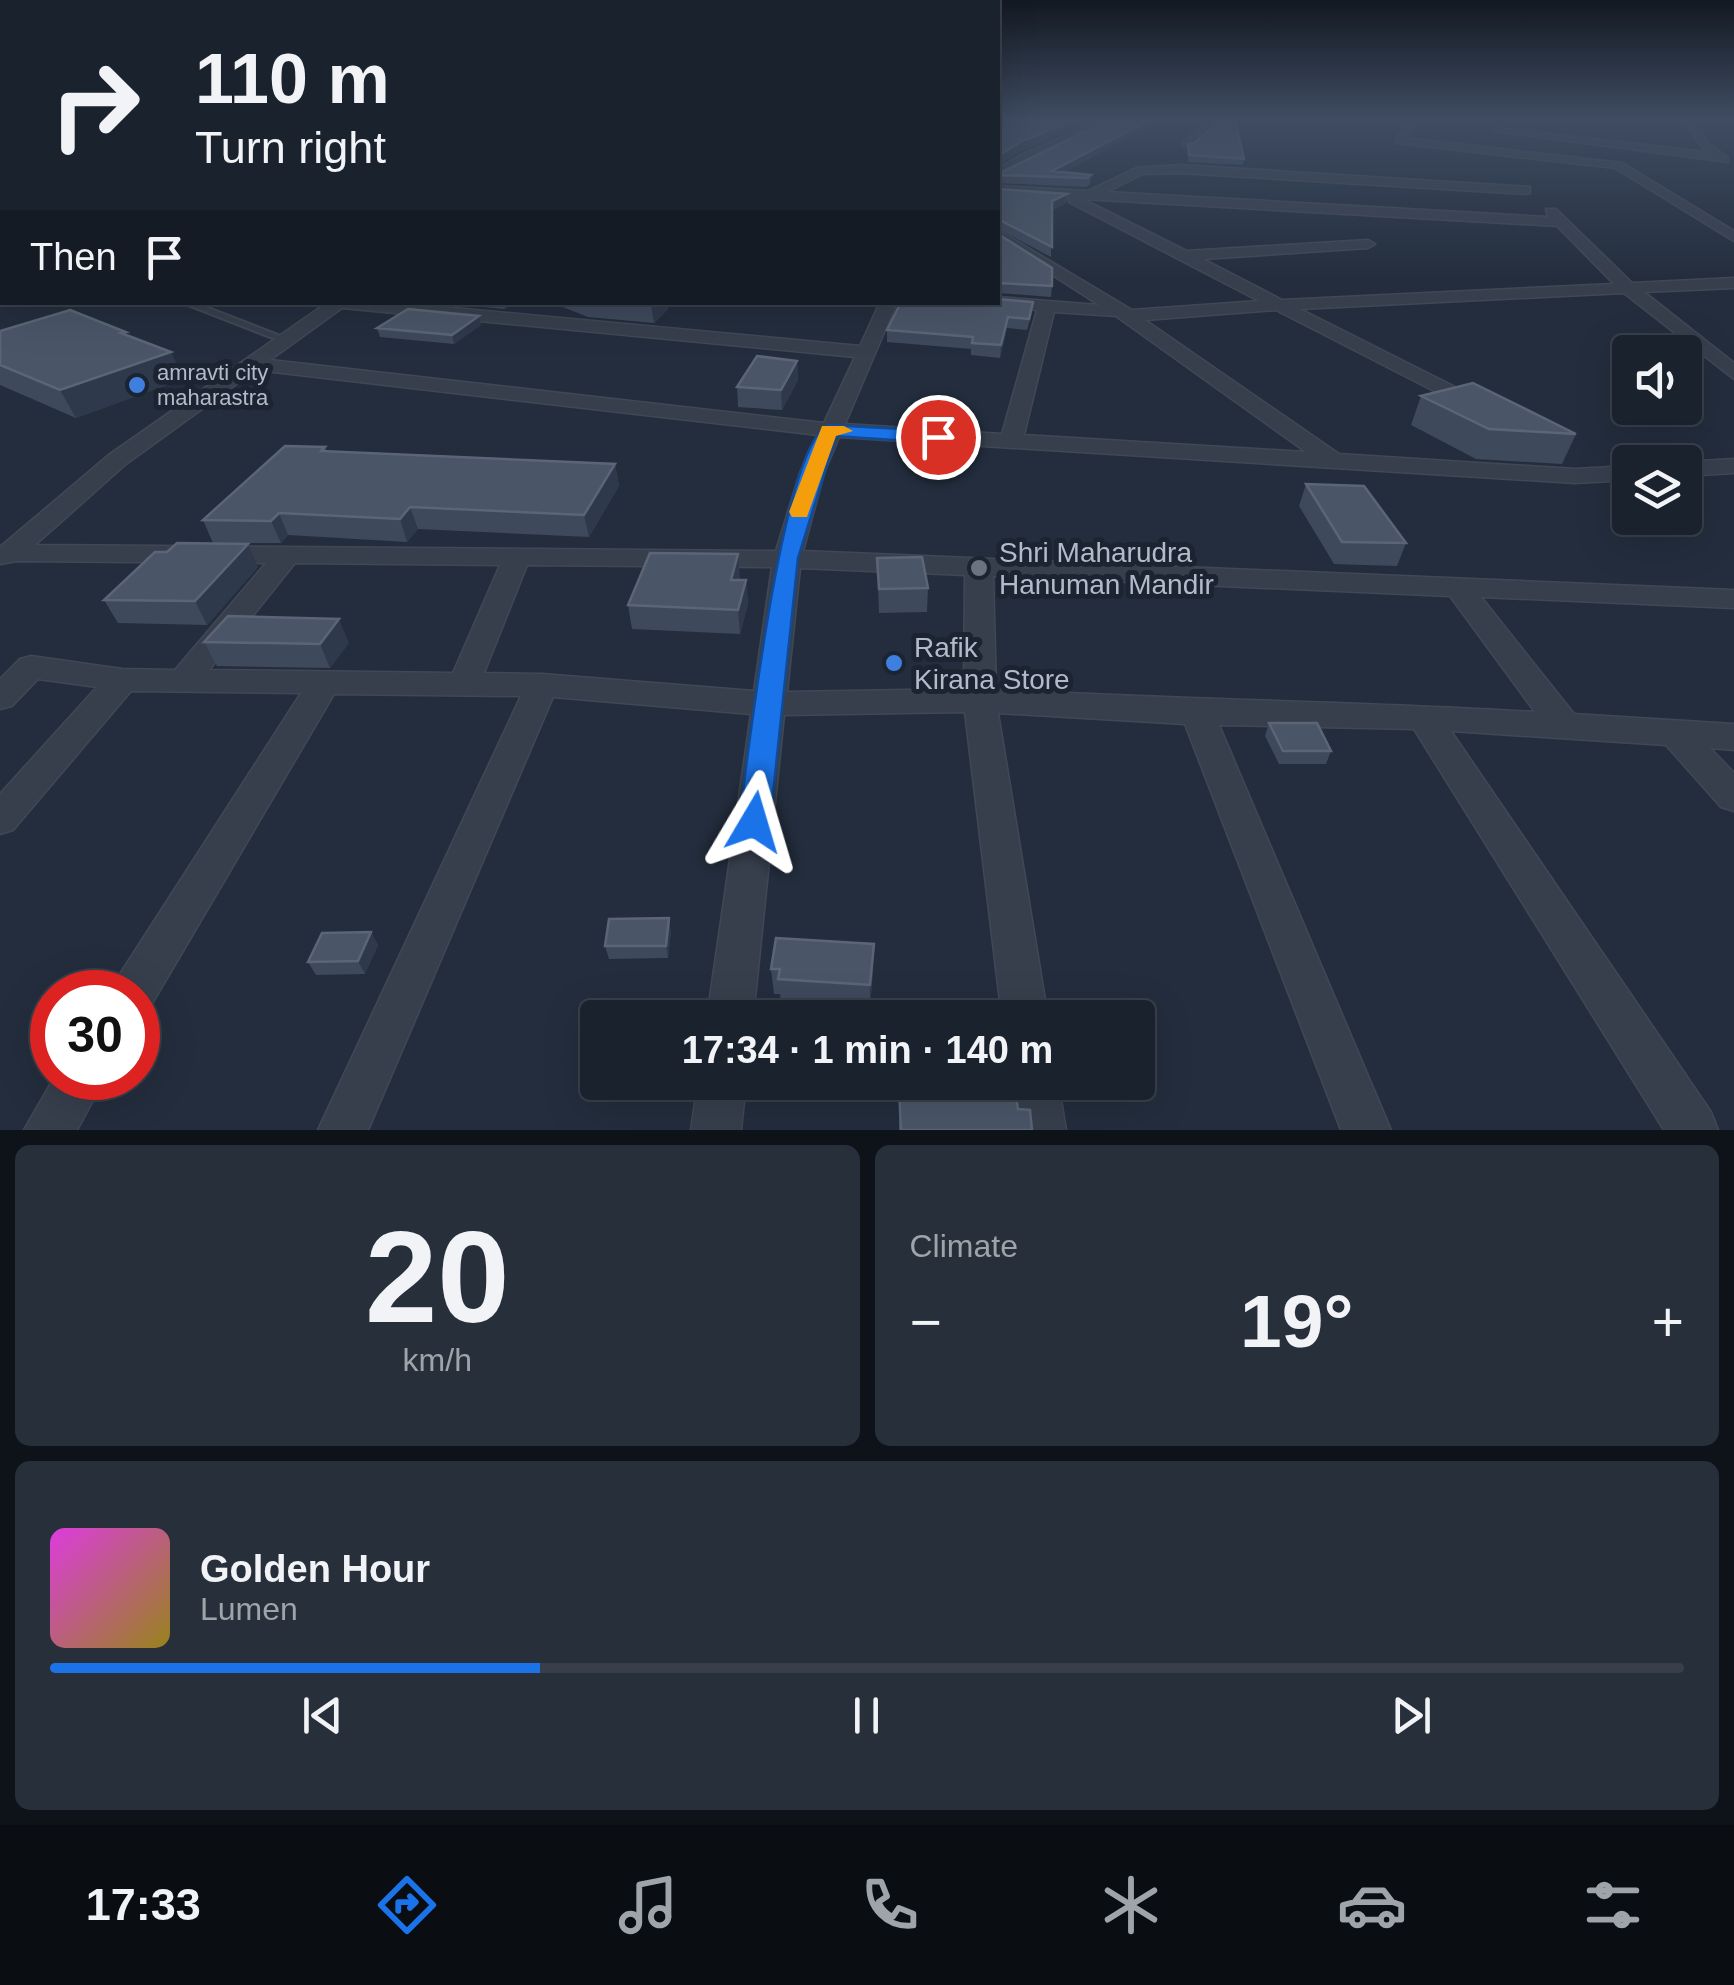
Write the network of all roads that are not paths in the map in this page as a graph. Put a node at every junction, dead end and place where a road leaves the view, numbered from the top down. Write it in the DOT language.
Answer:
graph roads {
  1 [pos="1136,173"];
  2 [pos="1241,173"];
  3 [pos="1504,173"];
  4 [pos="1632,173"];
  5 [pos="1117,181"];
  6 [pos="1285,188"];
  7 [pos="1000,190"];
  8 [pos="1525,190"];
  9 [pos="1064,194"];
  10 [pos="1090,194"];
  11 [pos="1562,222"];
  12 [pos="1000,235"];
  13 [pos="1734,238"];
  14 [pos="1368,244"];
  15 [pos="1000,254"];
  16 [pos="1035,256"];
  17 [pos="1185,256"];
  18 [pos="1734,283"];
  19 [pos="1628,288"];
  20 [pos="1000,302"];
  21 [pos="192,305"];
  22 [pos="336,305"];
  23 [pos="361,305"];
  24 [pos="888,305"];
  25 [pos="1279,305"];
  26 [pos="1046,306"];
  27 [pos="1124,313"];
  28 [pos="286,340"];
  29 [pos="866,352"];
  30 [pos="252,364"];
  31 [pos="1734,373"];
  32 [pos="1504,420"];
  33 [pos="829,430"];
  34 [pos="1011,442"];
  35 [pos="1573,456"];
  36 [pos="1334,461"];
  37 [pos="1734,466"];
  38 [pos="1702,468"];
  39 [pos="1612,470"];
  40 [pos="1612,473"];
  41 [pos="287,555"];
  42 [pos="517,557"];
  43 [pos="787,558"];
  44 [pos="4,560"];
  45 [pos="979,568"];
  46 [pos="1458,587"];
  47 [pos="1734,599"];
  48 [pos="122,680"];
  49 [pos="183,681"];
  50 [pos="324,683"];
  51 [pos="464,684"];
  52 [pos="542,685"];
  53 [pos="0,698"];
  54 [pos="980,700"];
  55 [pos="768,704"];
  56 [pos="1198,713"];
  57 [pos="1424,716"];
  58 [pos="1564,726"];
  59 [pos="1676,734"];
  60 [pos="1734,737"];
  61 [pos="1734,797"];
  62 [pos="0,819"];
  63 [pos="148,970"];
  64 [pos="732,1000"];
  65 [pos="1022,1000"];
  66 [pos="67,1100"];
  67 [pos="720,1100"];
  68 [pos="1037,1100"];
  69 [pos="49,1130"];
  70 [pos="343,1130"];
  71 [pos="716,1130"];
  72 [pos="1041,1130"];
  73 [pos="1366,1130"];
  74 [pos="1692,1130"];
  1 -- 5 [label="street"];
  2 -- 8 [label="street"];
  3 -- 8 [label="street"];
  4 -- 13 [label="street"];
  5 -- 6 [label="street"];
  5 -- 10 [label="street"];
  7 -- 9 [label="street"];
  8 -- 11 [label="street"];
  9 -- 10 [label="street"];
  9 -- 17 [label="street"];
  10 -- 11 [label="street"];
  11 -- 19 [label="street"];
  12 -- 16 [label="street"];
  14 -- 17 [label="street"];
  15 -- 16 [label="street"];
  16 -- 27 [label="street"];
  17 -- 25 [label="street"];
  18 -- 19 [label="street"];
  19 -- 25 [label="street"];
  19 -- 31 [label="street"];
  20 -- 26 [label="street"];
  21 -- 28 [label="lane"];
  22 -- 28 [label="street"];
  23 -- 29 [label="street"];
  24 -- 29 [label="street"];
  25 -- 27 [label="street"];
  25 -- 32 [label="street"];
  26 -- 27 [label="street"];
  26 -- 34 [label="street"];
  27 -- 36 [label="street"];
  28 -- 30 [label="street"];
  29 -- 33 [label="street"];
  30 -- 33 [label="street"];
  30 -- 44 [label="street"];
  33 -- 34 [label="street"];
  33 -- 43 [label="street"];
  34 -- 36 [label="street"];
  35 -- 39 [label="street"];
  36 -- 40 [label="street"];
  37 -- 38 [label="street"];
  41 -- 42 [label="street"];
  41 -- 44 [label="street"];
  41 -- 49 [label="street"];
  42 -- 43 [label="street"];
  42 -- 51 [label="street"];
  43 -- 45 [label="street"];
  43 -- 55 [label="street"];
  45 -- 46 [label="street"];
  45 -- 54 [label="street"];
  46 -- 47 [label="street"];
  46 -- 58 [label="street"];
  48 -- 49 [label="street"];
  48 -- 53 [label="street"];
  48 -- 62 [label="street"];
  49 -- 50 [label="street"];
  50 -- 51 [label="street"];
  50 -- 63 [label="street"];
  51 -- 52 [label="street"];
  52 -- 55 [label="street"];
  52 -- 70 [label="street"];
  54 -- 55 [label="street"];
  54 -- 56 [label="street"];
  54 -- 65 [label="street"];
  55 -- 64 [label="street"];
  56 -- 57 [label="street"];
  56 -- 73 [label="street"];
  57 -- 58 [label="street"];
  57 -- 74 [label="street"];
  58 -- 59 [label="street"];
  59 -- 60 [label="street"];
  59 -- 61 [label="street"];
  66 -- 69 [label="street"];
  67 -- 71 [label="street"];
  68 -- 72 [label="street"];
}
